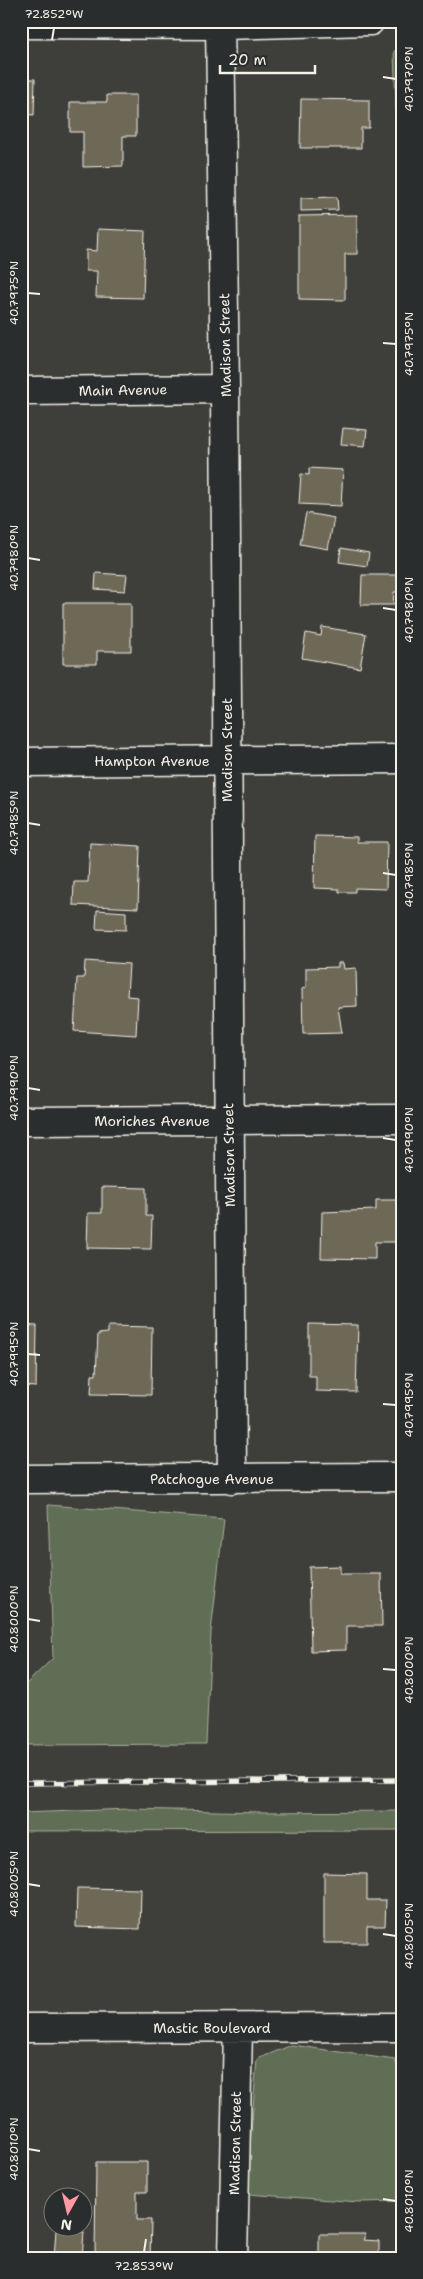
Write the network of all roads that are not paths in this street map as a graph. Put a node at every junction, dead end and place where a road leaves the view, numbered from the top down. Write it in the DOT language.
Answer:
graph roads {
  1 [pos="370,21"];
  2 [pos="220,23"];
  3 [pos="21,24"];
  4 [pos="225,389"];
  5 [pos="21,391"];
  6 [pos="402,759"];
  7 [pos="227,760"];
  8 [pos="21,762"];
  9 [pos="402,1119"];
  10 [pos="229,1120"];
  11 [pos="21,1121"];
  12 [pos="402,1477"];
  13 [pos="21,1479"];
  14 [pos="232,1479"];
  15 [pos="402,2027"];
  16 [pos="21,2028"];
  17 [pos="238,2029"];
  18 [pos="233,2258"];
  1 -- 2 [label="street"];
  2 -- 3 [label="street"];
  2 -- 4 [label="street, Madison Street"];
  4 -- 5 [label="street, Main Avenue"];
  4 -- 7 [label="street, Madison Street"];
  6 -- 7 [label="street, Hampton Avenue"];
  7 -- 8 [label="street, Hampton Avenue"];
  7 -- 10 [label="street, Madison Street"];
  9 -- 10 [label="street, Moriches Avenue"];
  10 -- 11 [label="street, Moriches Avenue"];
  10 -- 14 [label="street, Madison Street"];
  12 -- 14 [label="street, Patchogue Avenue"];
  13 -- 14 [label="street, Patchogue Avenue"];
  15 -- 17 [label="street, Mastic Boulevard"];
  16 -- 17 [label="street, Mastic Boulevard"];
  17 -- 18 [label="street, Madison Street"];
}
